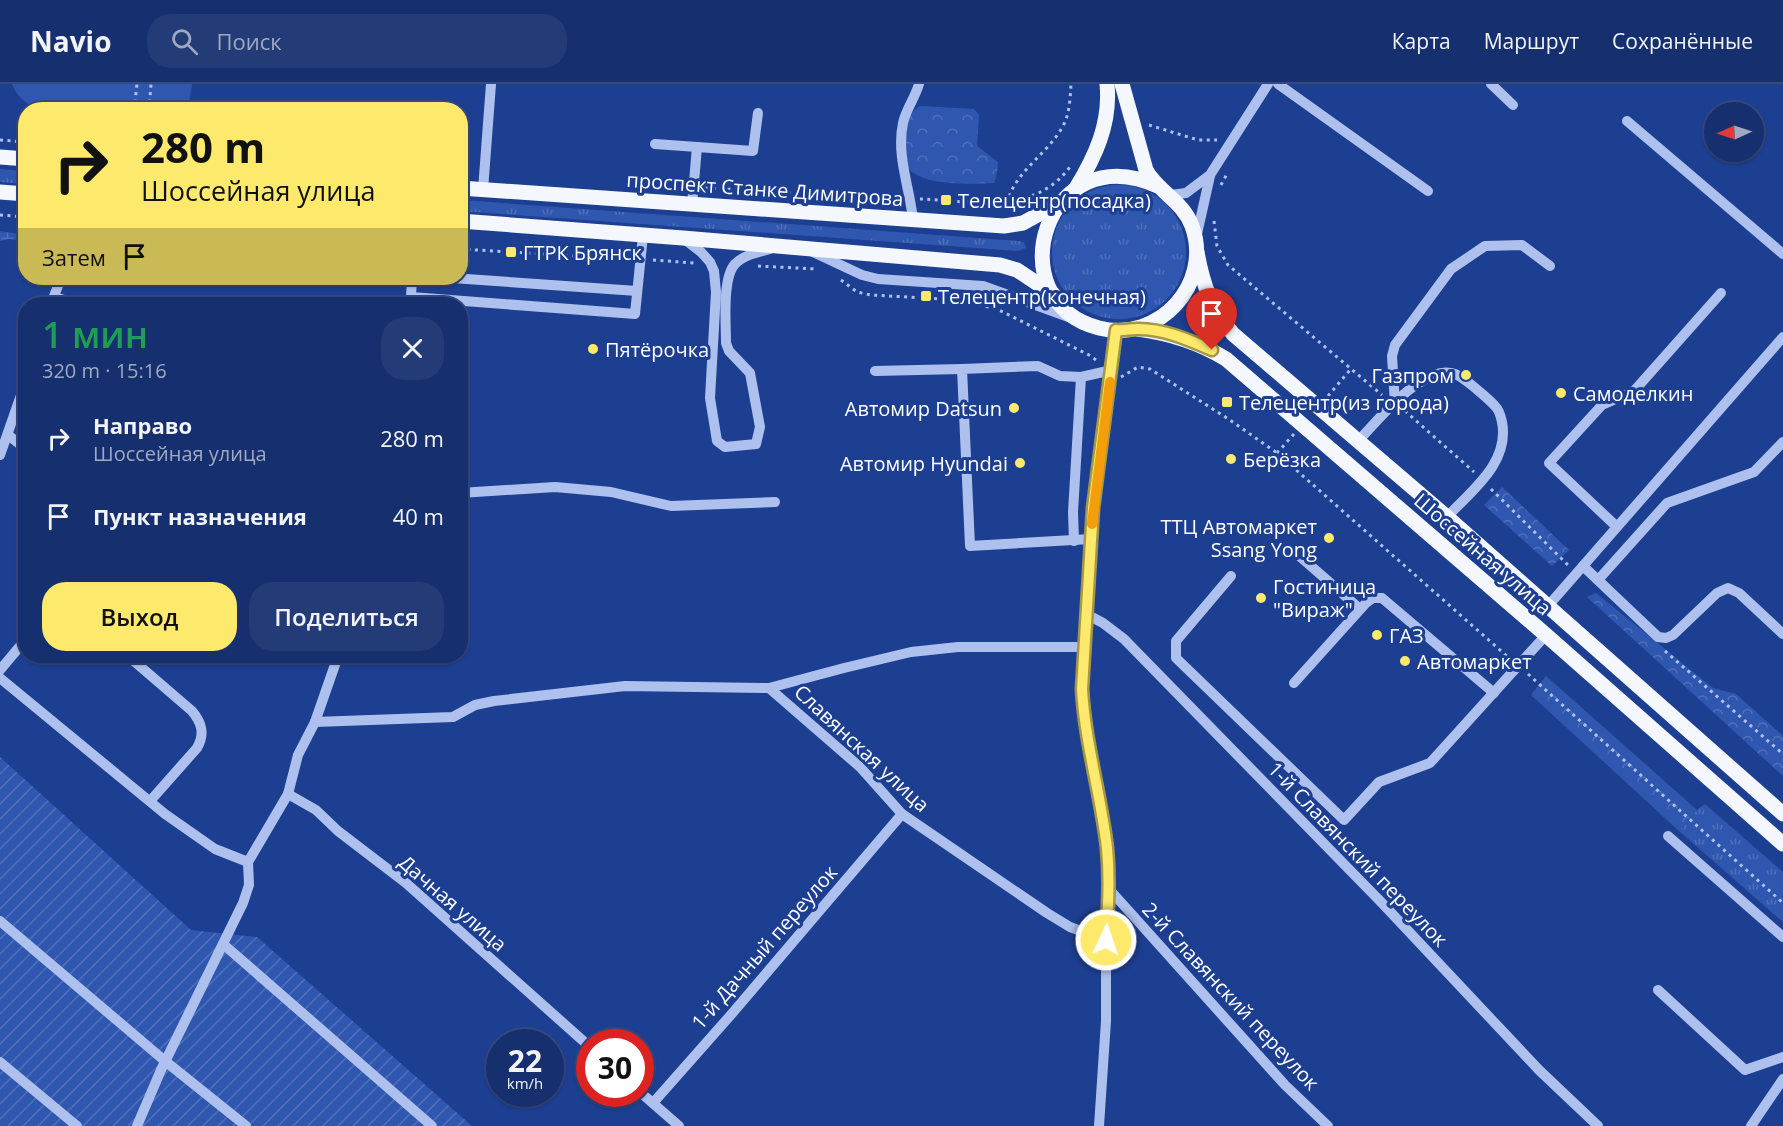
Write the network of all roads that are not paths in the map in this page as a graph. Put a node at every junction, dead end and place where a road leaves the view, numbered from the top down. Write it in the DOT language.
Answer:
graph roads {
  1 [pos="491,84"];
  2 [pos="919,84"];
  3 [pos="1107,84"];
  4 [pos="1122,84"];
  5 [pos="1268,84"];
  6 [pos="1278,84"];
  7 [pos="1491,84"];
  8 [pos="1513,105"];
  9 [pos="758,113"];
  10 [pos="1627,121"];
  11 [pos="655,144"];
  12 [pos="697,147"];
  13 [pos="0,157"];
  14 [pos="18,158"];
  15 [pos="1210,175"];
  16 [pos="468,189"];
  17 [pos="483,190"];
  18 [pos="1075,190"];
  19 [pos="1165,191"];
  20 [pos="1428,191"];
  21 [pos="0,192"];
  22 [pos="18,193"];
  23 [pos="1061,202"];
  24 [pos="692,205"];
  25 [pos="913,220"];
  26 [pos="468,223"];
  27 [pos="643,235"];
  28 [pos="683,238"];
  29 [pos="777,246"];
  30 [pos="804,249"];
  31 [pos="1197,252"];
  32 [pos="1783,254"];
  33 [pos="1550,266"];
  34 [pos="468,279"];
  35 [pos="638,291"];
  36 [pos="1721,293"];
  37 [pos="1053,294"];
  38 [pos="468,301"];
  39 [pos="1084,323"];
  40 [pos="1137,329"];
  41 [pos="1116,330"];
  42 [pos="1783,337"];
  43 [pos="962,369"];
  44 [pos="875,371"];
  45 [pos="1109,373"];
  46 [pos="1081,377"];
  47 [pos="1395,404"];
  48 [pos="18,405"];
  49 [pos="8,435"];
  50 [pos="1358,441"];
  51 [pos="1783,442"];
  52 [pos="18,443"];
  53 [pos="0,455"];
  54 [pos="468,492"];
  55 [pos="775,502"];
  56 [pos="1447,517"];
  57 [pos="1616,526"];
  58 [pos="1091,539"];
  59 [pos="1074,540"];
  60 [pos="1296,553"];
  61 [pos="1580,570"];
  62 [pos="1231,576"];
  63 [pos="1598,580"];
  64 [pos="1548,606"];
  65 [pos="1360,609"];
  66 [pos="1086,614"];
  67 [pos="1783,634"];
  68 [pos="1546,636"];
  69 [pos="1084,647"];
  70 [pos="18,648"];
  71 [pos="136,663"];
  72 [pos="336,663"];
  73 [pos="0,669"];
  74 [pos="0,678"];
  75 [pos="1294,683"];
  76 [pos="770,688"];
  77 [pos="1494,693"];
  78 [pos="315,722"];
  79 [pos="288,794"];
  80 [pos="151,800"];
  81 [pos="902,814"];
  82 [pos="1783,814"];
  83 [pos="1668,836"];
  84 [pos="1783,844"];
  85 [pos="248,862"];
  86 [pos="1109,889"];
  87 [pos="0,921"];
  88 [pos="1783,937"];
  89 [pos="1106,940"];
  90 [pos="223,944"];
  91 [pos="1658,990"];
  92 [pos="576,1035"];
  93 [pos="1783,1057"];
  94 [pos="165,1061"];
  95 [pos="0,1062"];
  96 [pos="1783,1079"];
  97 [pos="654,1102"];
  98 [pos="654,1104"];
  99 [pos="77,1126"];
  100 [pos="137,1126"];
  101 [pos="246,1126"];
  102 [pos="432,1126"];
  103 [pos="679,1126"];
  104 [pos="1099,1126"];
  105 [pos="1328,1126"];
  106 [pos="1598,1126"];
  107 [pos="1750,1126"];
  1 -- 17 [label="street"];
  2 -- 25 [label="street"];
  3 -- 18 [label="main road"];
  4 -- 19 [label="main road"];
  5 -- 15 [label="street"];
  6 -- 20 [label="street"];
  7 -- 8 [label="street"];
  9 -- 12 [label="street"];
  10 -- 32 [label="street"];
  11 -- 12 [label="street"];
  12 -- 24 [label="street"];
  13 -- 14 [label="main road"];
  15 -- 19 [label="street"];
  15 -- 31 [label="street"];
  16 -- 17 [label="main road, проспект Станке Димитрова"];
  17 -- 24 [label="main road, проспект Станке Димитрова"];
  18 -- 19 [label="main road"];
  18 -- 23 [label="main road"];
  19 -- 31 [label="main road"];
  21 -- 22 [label="main road"];
  23 -- 25 [label="main road, проспект Станке Димитрова"];
  23 -- 37 [label="main road"];
  24 -- 25 [label="main road, проспект Станке Димитрова"];
  26 -- 27 [label="main road"];
  27 -- 28 [label="main road"];
  27 -- 35 [label="street"];
  28 -- 29 [label="main road"];
  28 -- 29 [label="street"];
  29 -- 30 [label="main road"];
  30 -- 37 [label="main road"];
  30 -- 39 [label="street"];
  31 -- 40 [label="main road"];
  31 -- 50 [label="main road, Шоссейная улица"];
  33 -- 47 [label="street"];
  34 -- 35 [label="street"];
  35 -- 38 [label="street"];
  36 -- 57 [label="street"];
  37 -- 39 [label="main road"];
  39 -- 41 [label="main road"];
  40 -- 41 [label="main road"];
  40 -- 68 [label="main road, Шоссейная улица"];
  41 -- 45 [label="street"];
  42 -- 57 [label="street"];
  43 -- 44 [label="street"];
  43 -- 46 [label="street"];
  43 -- 59 [label="street"];
  45 -- 46 [label="street"];
  45 -- 58 [label="street"];
  46 -- 59 [label="street"];
  47 -- 50 [label="street"];
  47 -- 56 [label="street"];
  48 -- 49 [label="street"];
  49 -- 52 [label="street"];
  49 -- 53 [label="street"];
  50 -- 56 [label="main road, Шоссейная улица"];
  51 -- 63 [label="street"];
  54 -- 55 [label="street"];
  56 -- 64 [label="main road, Шоссейная улица"];
  57 -- 61 [label="street"];
  58 -- 59 [label="street"];
  58 -- 66 [label="street"];
  60 -- 65 [label="street"];
  61 -- 63 [label="street"];
  61 -- 64 [label="street"];
  62 -- 77 [label="street"];
  63 -- 67 [label="street"];
  64 -- 82 [label="main road, Шоссейная улица"];
  65 -- 75 [label="street"];
  65 -- 77 [label="street"];
  66 -- 69 [label="street"];
  66 -- 106 [label="street, 1-й Славянский переулок"];
  68 -- 77 [label="street"];
  68 -- 84 [label="main road, Шоссейная улица"];
  69 -- 76 [label="street"];
  69 -- 86 [label="street"];
  70 -- 73 [label="street"];
  71 -- 80 [label="street"];
  72 -- 78 [label="street"];
  74 -- 80 [label="street"];
  76 -- 78 [label="street, Славянская улица"];
  76 -- 81 [label="street, Славянская улица"];
  78 -- 79 [label="street"];
  79 -- 85 [label="street"];
  79 -- 92 [label="street, Дачная улица"];
  80 -- 85 [label="street"];
  81 -- 89 [label="street, Славянская улица"];
  81 -- 97 [label="street, 1-й Дачный переулок"];
  83 -- 88 [label="street"];
  85 -- 90 [label="street"];
  86 -- 89 [label="street"];
  86 -- 105 [label="street, 2-й Славянский переулок"];
  87 -- 94 [label="street"];
  89 -- 104 [label="street"];
  90 -- 94 [label="street"];
  90 -- 102 [label="street"];
  91 -- 93 [label="street"];
  94 -- 100 [label="street"];
  94 -- 101 [label="street"];
  95 -- 99 [label="street"];
  96 -- 107 [label="street"];
  98 -- 103 [label="street"];
}
